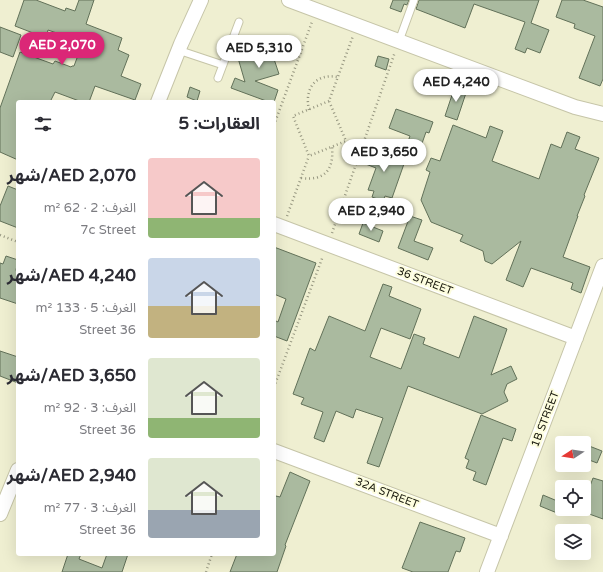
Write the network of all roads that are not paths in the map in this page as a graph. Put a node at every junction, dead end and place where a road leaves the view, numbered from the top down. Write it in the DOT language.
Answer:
graph roads {
  1 [pos="191,0"];
  2 [pos="201,0"];
  3 [pos="289,0"];
  4 [pos="414,0"];
  5 [pos="239,22"];
  6 [pos="399,41"];
  7 [pos="179,47"];
  8 [pos="223,65"];
  9 [pos="218,78"];
  10 [pos="159,100"];
  11 [pos="575,107"];
  12 [pos="603,114"];
  13 [pos="603,122"];
  14 [pos="278,226"];
  15 [pos="603,266"];
  16 [pos="576,338"];
  17 [pos="276,452"];
  18 [pos="16,475"];
  19 [pos="2,512"];
  20 [pos="0,526"];
  21 [pos="501,536"];
  22 [pos="487,572"];
  1 -- 7 [label="street"];
  2 -- 7 [label="street"];
  3 -- 6 [label="street"];
  4 -- 6 [label="lane"];
  5 -- 8 [label="lane"];
  6 -- 11 [label="street"];
  7 -- 8 [label="lane"];
  7 -- 10 [label="street"];
  8 -- 9 [label="lane"];
  11 -- 12 [label="street"];
  11 -- 13 [label="street"];
  14 -- 16 [label="street, 36 STREET"];
  15 -- 16 [label="street, 1B STREET"];
  16 -- 21 [label="street, 1B STREET"];
  17 -- 21 [label="street, 32A STREET"];
  18 -- 19 [label="street"];
  19 -- 20 [label="street"];
  21 -- 22 [label="street, 1B STREET"];
}
